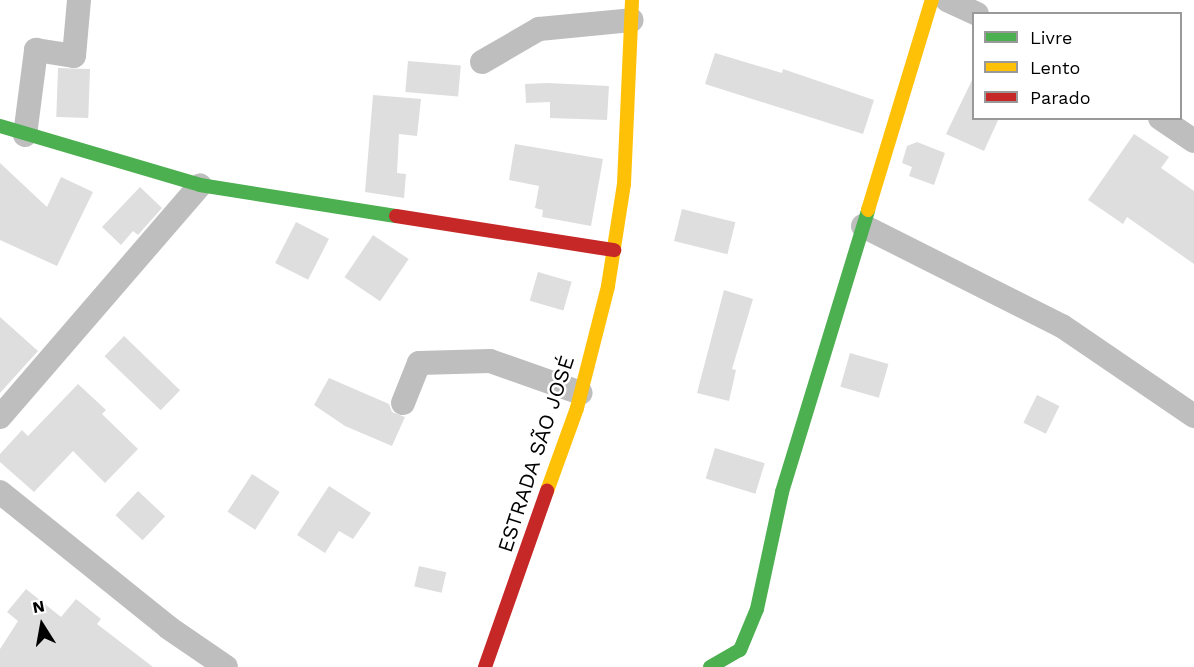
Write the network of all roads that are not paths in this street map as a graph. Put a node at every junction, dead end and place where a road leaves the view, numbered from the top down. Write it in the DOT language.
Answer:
graph roads {
  1 [pos="79,0"];
  2 [pos="932,0"];
  3 [pos="947,0"];
  4 [pos="632,10"];
  5 [pos="973,12"];
  6 [pos="482,62"];
  7 [pos="1163,120"];
  8 [pos="0,126"];
  9 [pos="25,135"];
  10 [pos="1194,141"];
  11 [pos="201,185"];
  12 [pos="863,226"];
  13 [pos="614,250"];
  14 [pos="581,393"];
  15 [pos="403,403"];
  16 [pos="1194,416"];
  17 [pos="0,417"];
  18 [pos="0,492"];
  19 [pos="226,667"];
  20 [pos="485,667"];
  21 [pos="710,667"];
  1 -- 9 [label="street"];
  2 -- 12 [label="street"];
  3 -- 5 [label="street"];
  4 -- 6 [label="street"];
  4 -- 13 [label="street, ESTRADA SÃO JOSÉ"];
  7 -- 10 [label="street"];
  8 -- 9 [label="street"];
  9 -- 11 [label="street"];
  11 -- 13 [label="street"];
  11 -- 17 [label="street"];
  12 -- 16 [label="street"];
  12 -- 21 [label="street"];
  13 -- 14 [label="street, ESTRADA SÃO JOSÉ"];
  14 -- 15 [label="street"];
  14 -- 20 [label="street, ESTRADA SÃO JOSÉ"];
  18 -- 19 [label="street"];
}
